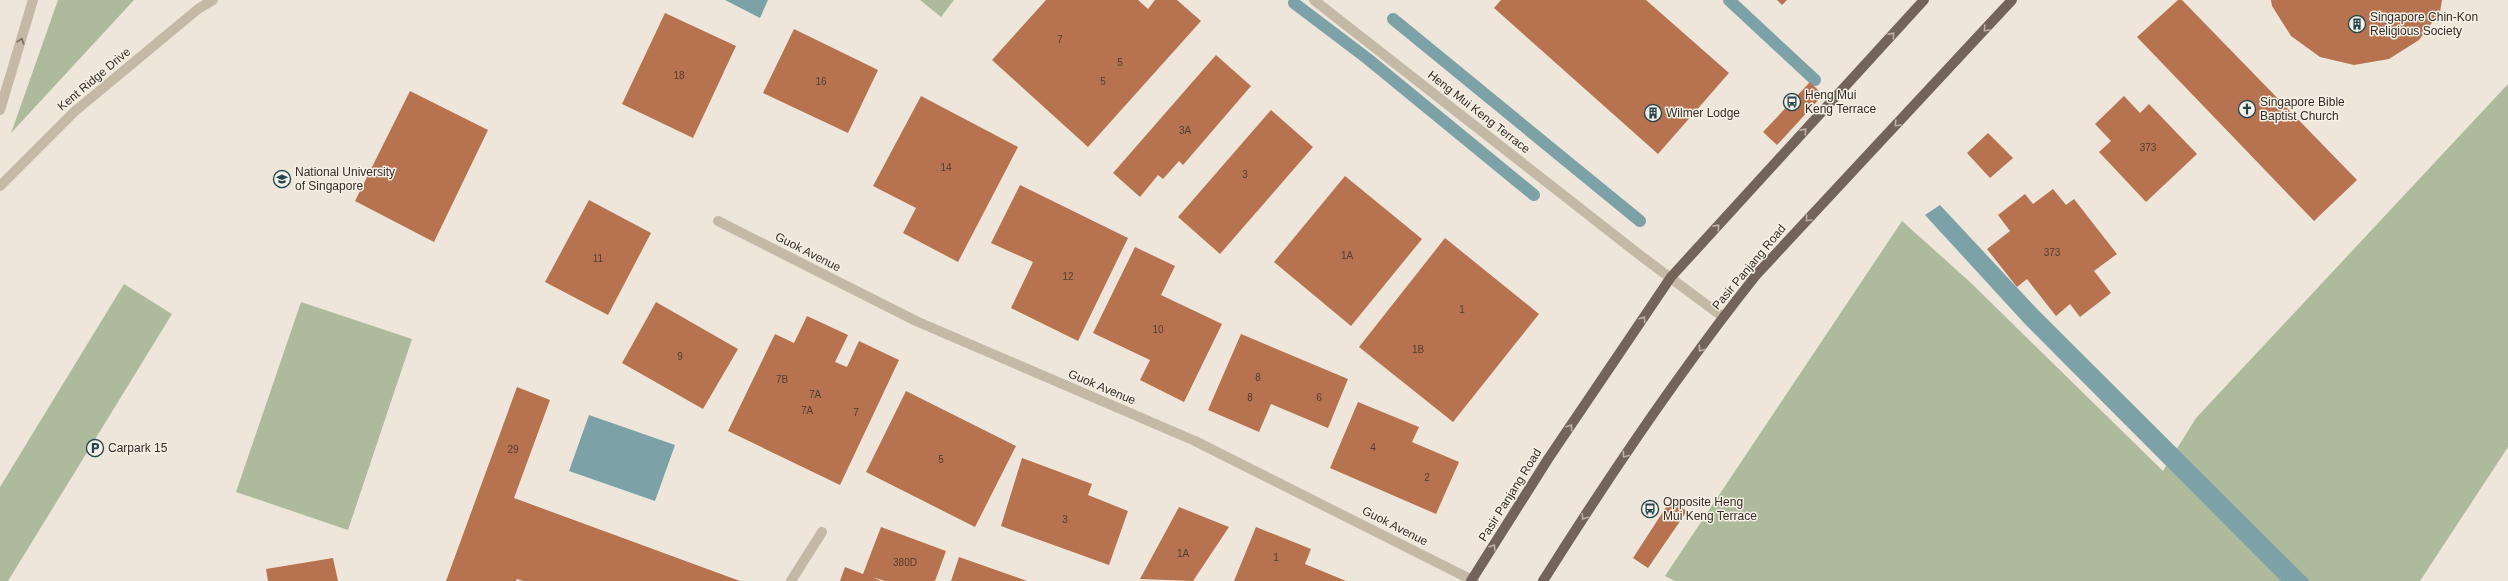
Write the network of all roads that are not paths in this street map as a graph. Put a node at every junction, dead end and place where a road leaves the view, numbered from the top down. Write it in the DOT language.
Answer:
graph roads {
  1 [pos="33,0"];
  2 [pos="213,0"];
  3 [pos="1314,0"];
  4 [pos="1924,0"];
  5 [pos="2012,0"];
  6 [pos="0,110"];
  7 [pos="0,186"];
  8 [pos="718,221"];
  9 [pos="1671,277"];
  10 [pos="1723,317"];
  11 [pos="822,532"];
  12 [pos="792,581"];
  13 [pos="1472,581"];
  14 [pos="1543,581"];
  6 -- 1 [label="street, one-way"];
  2 -- 7 [label="street, Kent Ridge Drive"];
  3 -- 9 [label="street, Heng Mui Keng Terrace"];
  9 -- 4 [label="main road, Pasir Panjang Road, one-way"];
  5 -- 10 [label="main road, Pasir Panjang Road, one-way"];
  8 -- 13 [label="street, Guok Avenue"];
  9 -- 10 [label="street, Heng Mui Keng Terrace"];
  13 -- 9 [label="main road, Pasir Panjang Road, one-way"];
  10 -- 14 [label="main road, Pasir Panjang Road, one-way"];
  11 -- 12 [label="street"];
}
